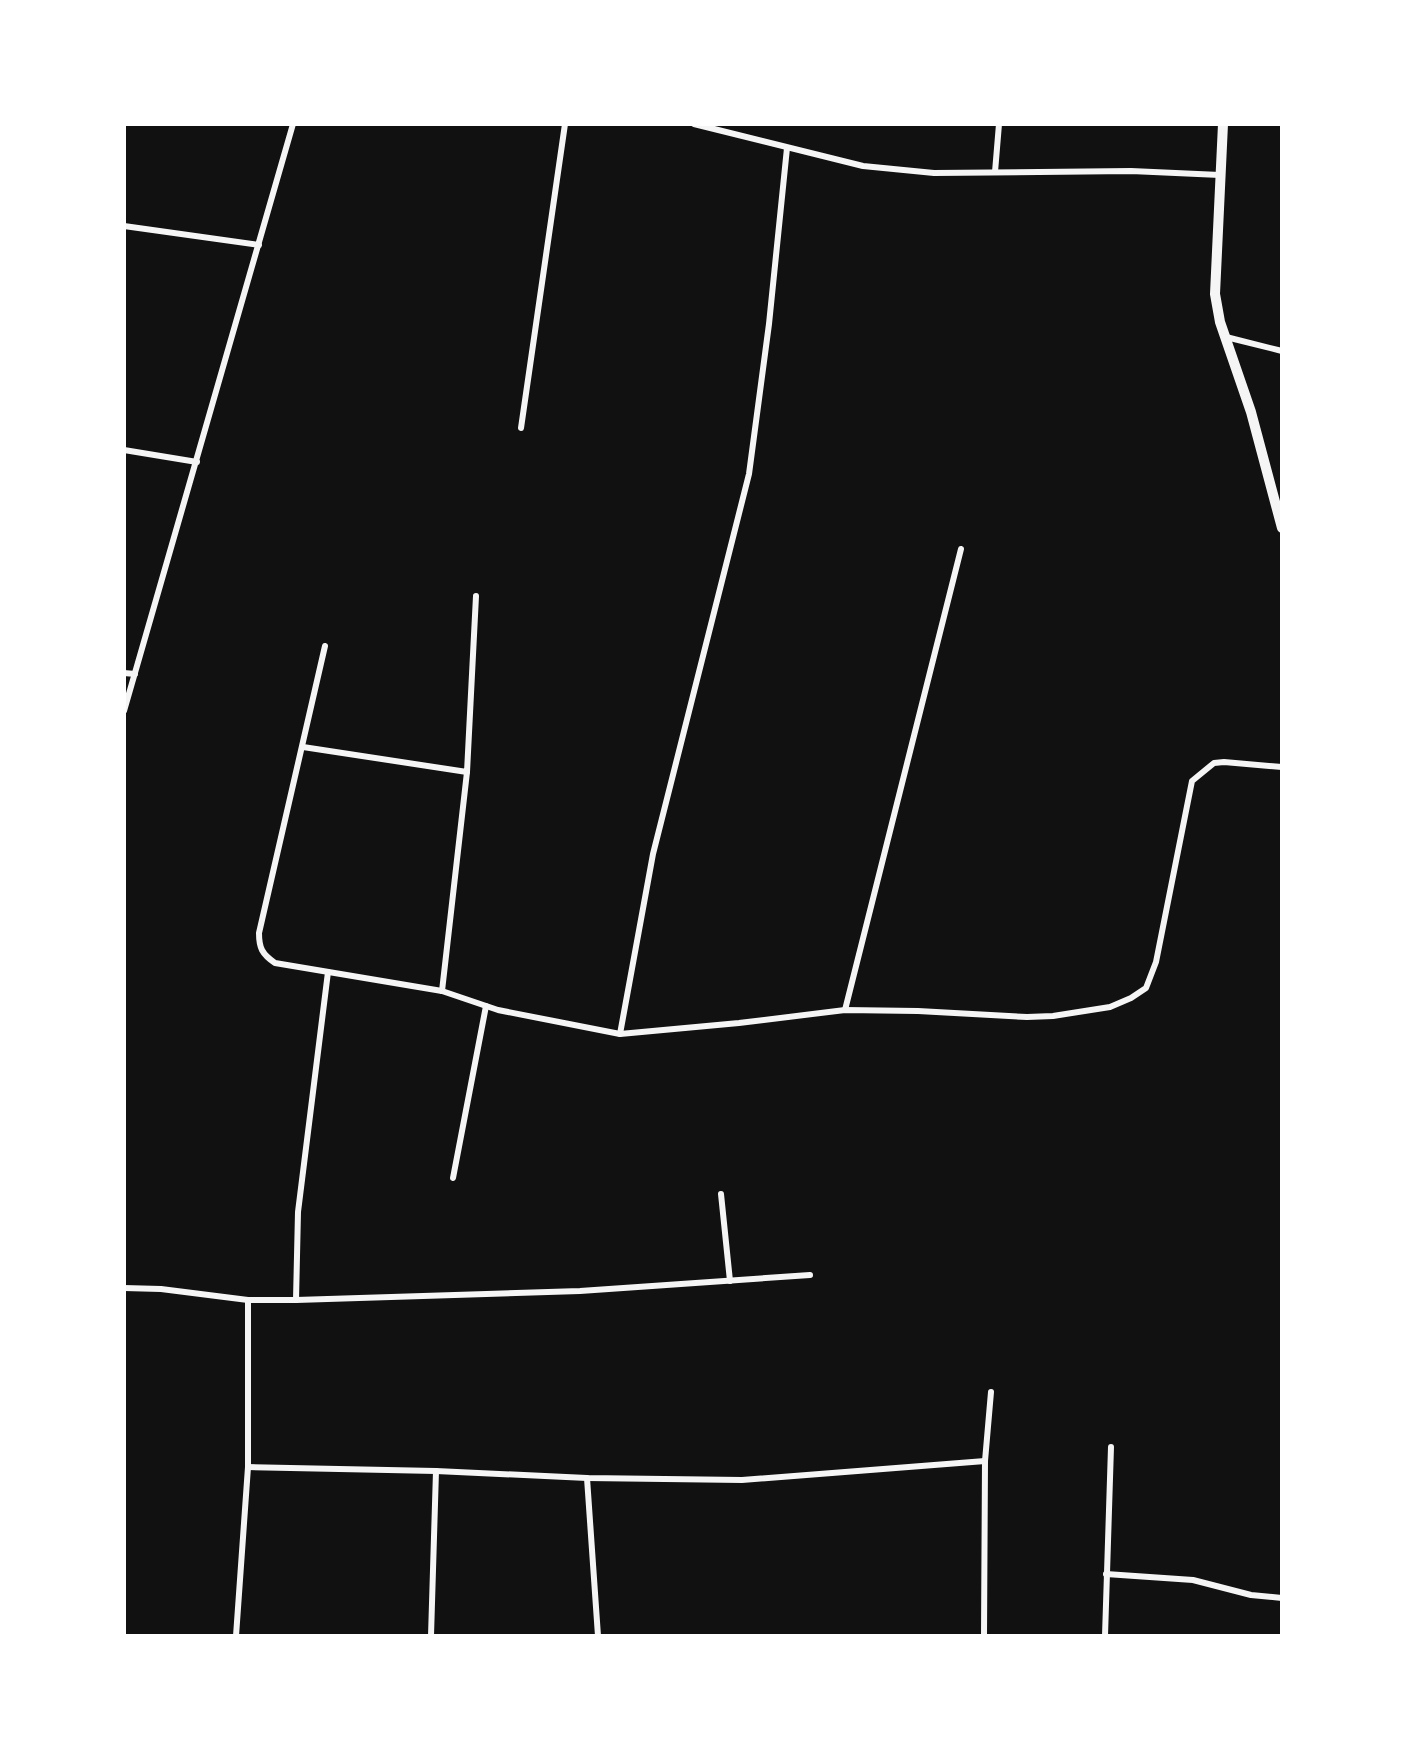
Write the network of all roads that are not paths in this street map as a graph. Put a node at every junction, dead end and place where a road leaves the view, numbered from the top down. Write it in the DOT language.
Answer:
graph roads {
  1 [pos="293,124"];
  2 [pos="564,124"];
  3 [pos="694,124"];
  4 [pos="999,124"];
  5 [pos="1223,124"];
  6 [pos="787,148"];
  7 [pos="995,172"];
  8 [pos="1220,175"];
  9 [pos="124,226"];
  10 [pos="259,245"];
  11 [pos="1226,337"];
  12 [pos="1281,351"];
  13 [pos="521,428"];
  14 [pos="124,450"];
  15 [pos="197,462"];
  16 [pos="1281,528"];
  17 [pos="961,549"];
  18 [pos="476,596"];
  19 [pos="325,646"];
  20 [pos="124,673"];
  21 [pos="135,674"];
  22 [pos="124,711"];
  23 [pos="303,747"];
  24 [pos="1281,768"];
  25 [pos="467,772"];
  26 [pos="328,972"];
  27 [pos="442,991"];
  28 [pos="486,1006"];
  29 [pos="845,1010"];
  30 [pos="620,1034"];
  31 [pos="453,1178"];
  32 [pos="721,1194"];
  33 [pos="810,1275"];
  34 [pos="730,1281"];
  35 [pos="124,1288"];
  36 [pos="248,1300"];
  37 [pos="296,1300"];
  38 [pos="991,1392"];
  39 [pos="1111,1447"];
  40 [pos="985,1461"];
  41 [pos="248,1467"];
  42 [pos="436,1472"];
  43 [pos="587,1478"];
  44 [pos="1106,1574"];
  45 [pos="1281,1598"];
  46 [pos="236,1635"];
  47 [pos="431,1635"];
  48 [pos="598,1635"];
  49 [pos="984,1635"];
  50 [pos="1105,1635"];
  1 -- 10 [label="street"];
  2 -- 13 [label="street"];
  3 -- 6 [label="street"];
  4 -- 7 [label="street"];
  5 -- 8 [label="street"];
  6 -- 7 [label="street"];
  6 -- 30 [label="street"];
  7 -- 8 [label="street"];
  8 -- 11 [label="street"];
  9 -- 10 [label="street"];
  10 -- 15 [label="street"];
  11 -- 12 [label="street"];
  11 -- 16 [label="street"];
  14 -- 15 [label="street"];
  15 -- 21 [label="street"];
  17 -- 29 [label="street"];
  18 -- 25 [label="street"];
  19 -- 23 [label="street"];
  20 -- 21 [label="street"];
  21 -- 22 [label="street"];
  23 -- 25 [label="street"];
  23 -- 26 [label="street"];
  24 -- 29 [label="street"];
  25 -- 27 [label="street"];
  26 -- 27 [label="street"];
  26 -- 37 [label="street"];
  27 -- 28 [label="street"];
  28 -- 30 [label="street"];
  28 -- 31 [label="street"];
  29 -- 30 [label="street"];
  32 -- 34 [label="street"];
  33 -- 34 [label="street"];
  34 -- 37 [label="street"];
  35 -- 36 [label="street"];
  36 -- 37 [label="street"];
  36 -- 41 [label="street"];
  38 -- 40 [label="street"];
  39 -- 44 [label="street"];
  40 -- 43 [label="street"];
  40 -- 49 [label="street"];
  41 -- 42 [label="street"];
  41 -- 46 [label="street"];
  42 -- 43 [label="street"];
  42 -- 47 [label="street"];
  43 -- 48 [label="street"];
  44 -- 45 [label="street"];
  44 -- 50 [label="street"];
}
